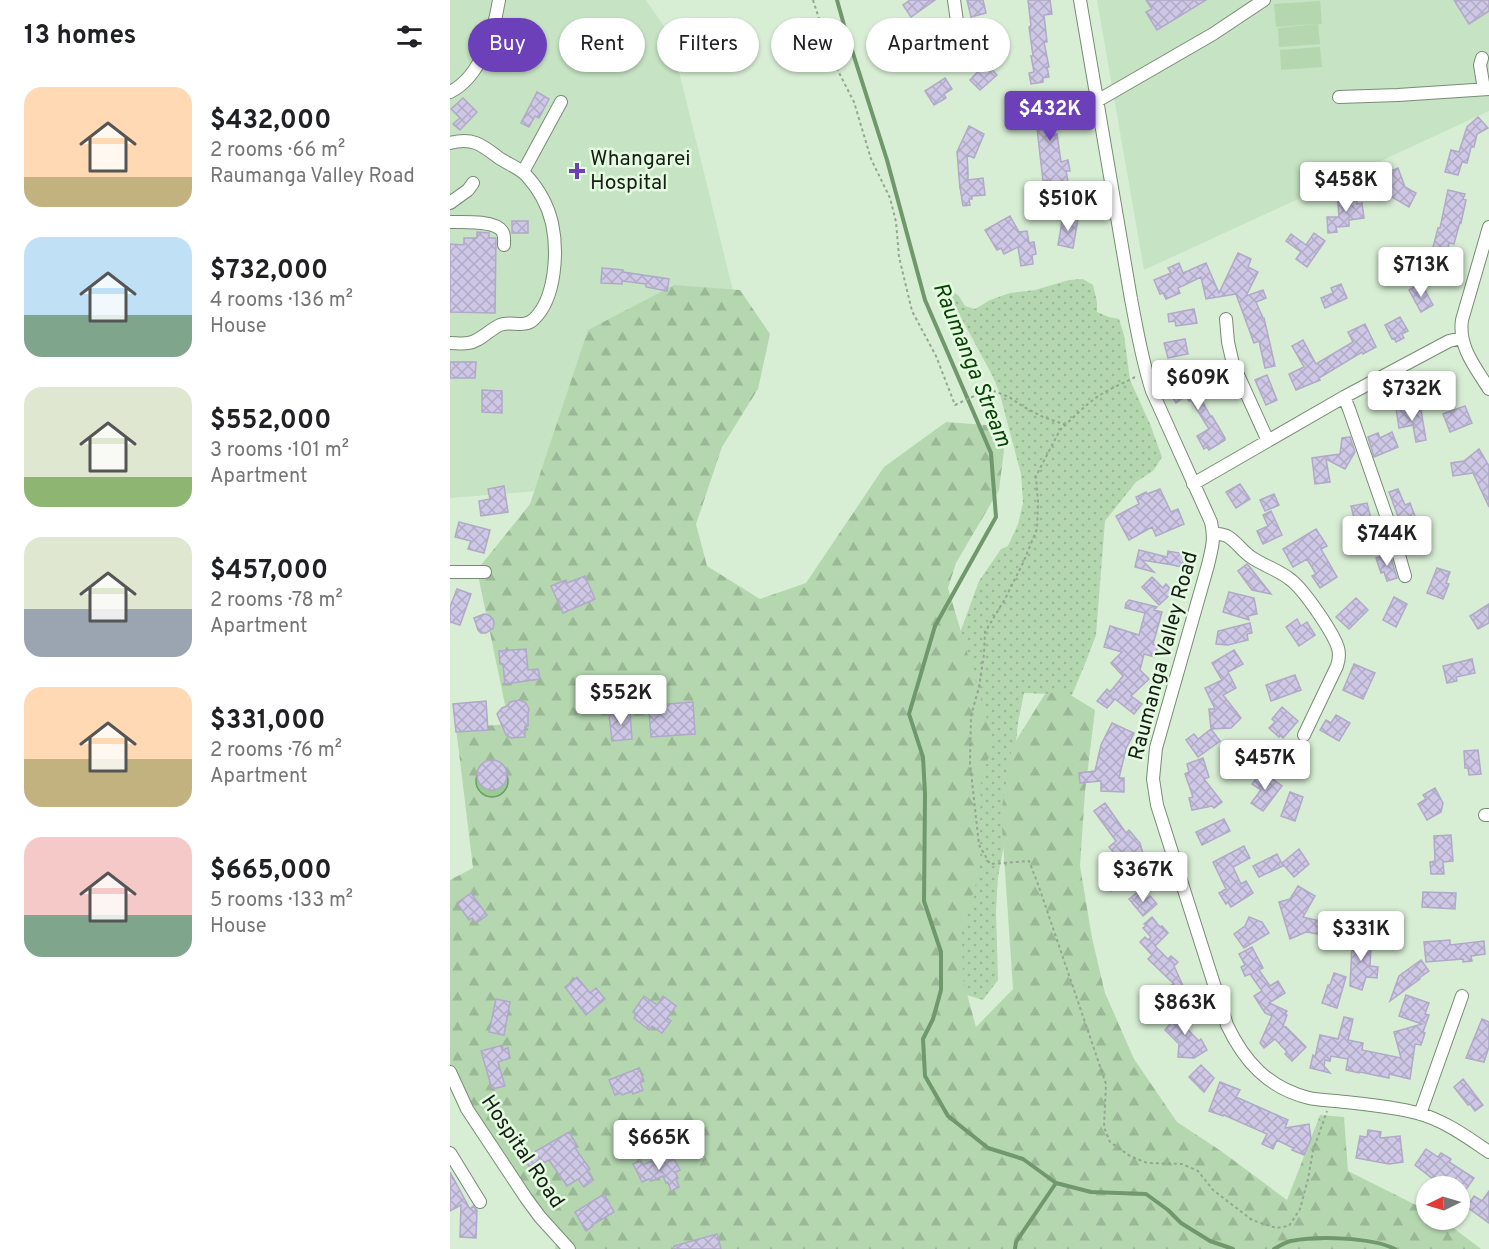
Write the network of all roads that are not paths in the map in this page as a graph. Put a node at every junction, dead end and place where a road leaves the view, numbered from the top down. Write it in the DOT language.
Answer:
graph roads {
  1 [pos="499,0"];
  2 [pos="954,0"];
  3 [pos="1080,0"];
  4 [pos="1264,0"];
  5 [pos="956,18"];
  6 [pos="1482,58"];
  7 [pos="1487,89"];
  8 [pos="450,92"];
  9 [pos="1339,97"];
  10 [pos="1097,101"];
  11 [pos="561,102"];
  12 [pos="450,143"];
  13 [pos="523,172"];
  14 [pos="473,183"];
  15 [pos="450,203"];
  16 [pos="450,222"];
  17 [pos="1489,227"];
  18 [pos="504,245"];
  19 [pos="1226,319"];
  20 [pos="1462,338"];
  21 [pos="450,343"];
  22 [pos="1489,389"];
  23 [pos="1344,398"];
  24 [pos="1268,441"];
  25 [pos="1193,484"];
  26 [pos="1213,533"];
  27 [pos="450,572"];
  28 [pos="485,572"];
  29 [pos="1405,576"];
  30 [pos="1304,735"];
  31 [pos="1462,996"];
  32 [pos="450,1072"];
  33 [pos="1420,1114"];
  34 [pos="1489,1152"];
  35 [pos="450,1153"];
  36 [pos="480,1202"];
  37 [pos="569,1249"];
  1 -- 8 [label="street"];
  2 -- 5 [label="street"];
  3 -- 10 [label="street, Raumanga Valley Road"];
  4 -- 10 [label="street"];
  6 -- 7 [label="street"];
  7 -- 9 [label="street"];
  10 -- 25 [label="street, Raumanga Valley Road"];
  11 -- 13 [label="street"];
  12 -- 13 [label="street"];
  13 -- 21 [label="street"];
  14 -- 15 [label="street"];
  16 -- 18 [label="street"];
  17 -- 20 [label="street"];
  19 -- 24 [label="street"];
  20 -- 22 [label="street"];
  20 -- 23 [label="street"];
  23 -- 24 [label="street"];
  23 -- 29 [label="street"];
  24 -- 25 [label="street"];
  25 -- 26 [label="street, Raumanga Valley Road"];
  26 -- 30 [label="street"];
  26 -- 33 [label="street, Raumanga Valley Road"];
  27 -- 28 [label="street"];
  31 -- 33 [label="street"];
  32 -- 37 [label="street, Hospital Road"];
  33 -- 34 [label="street, Raumanga Valley Road"];
  35 -- 36 [label="street"];
}
